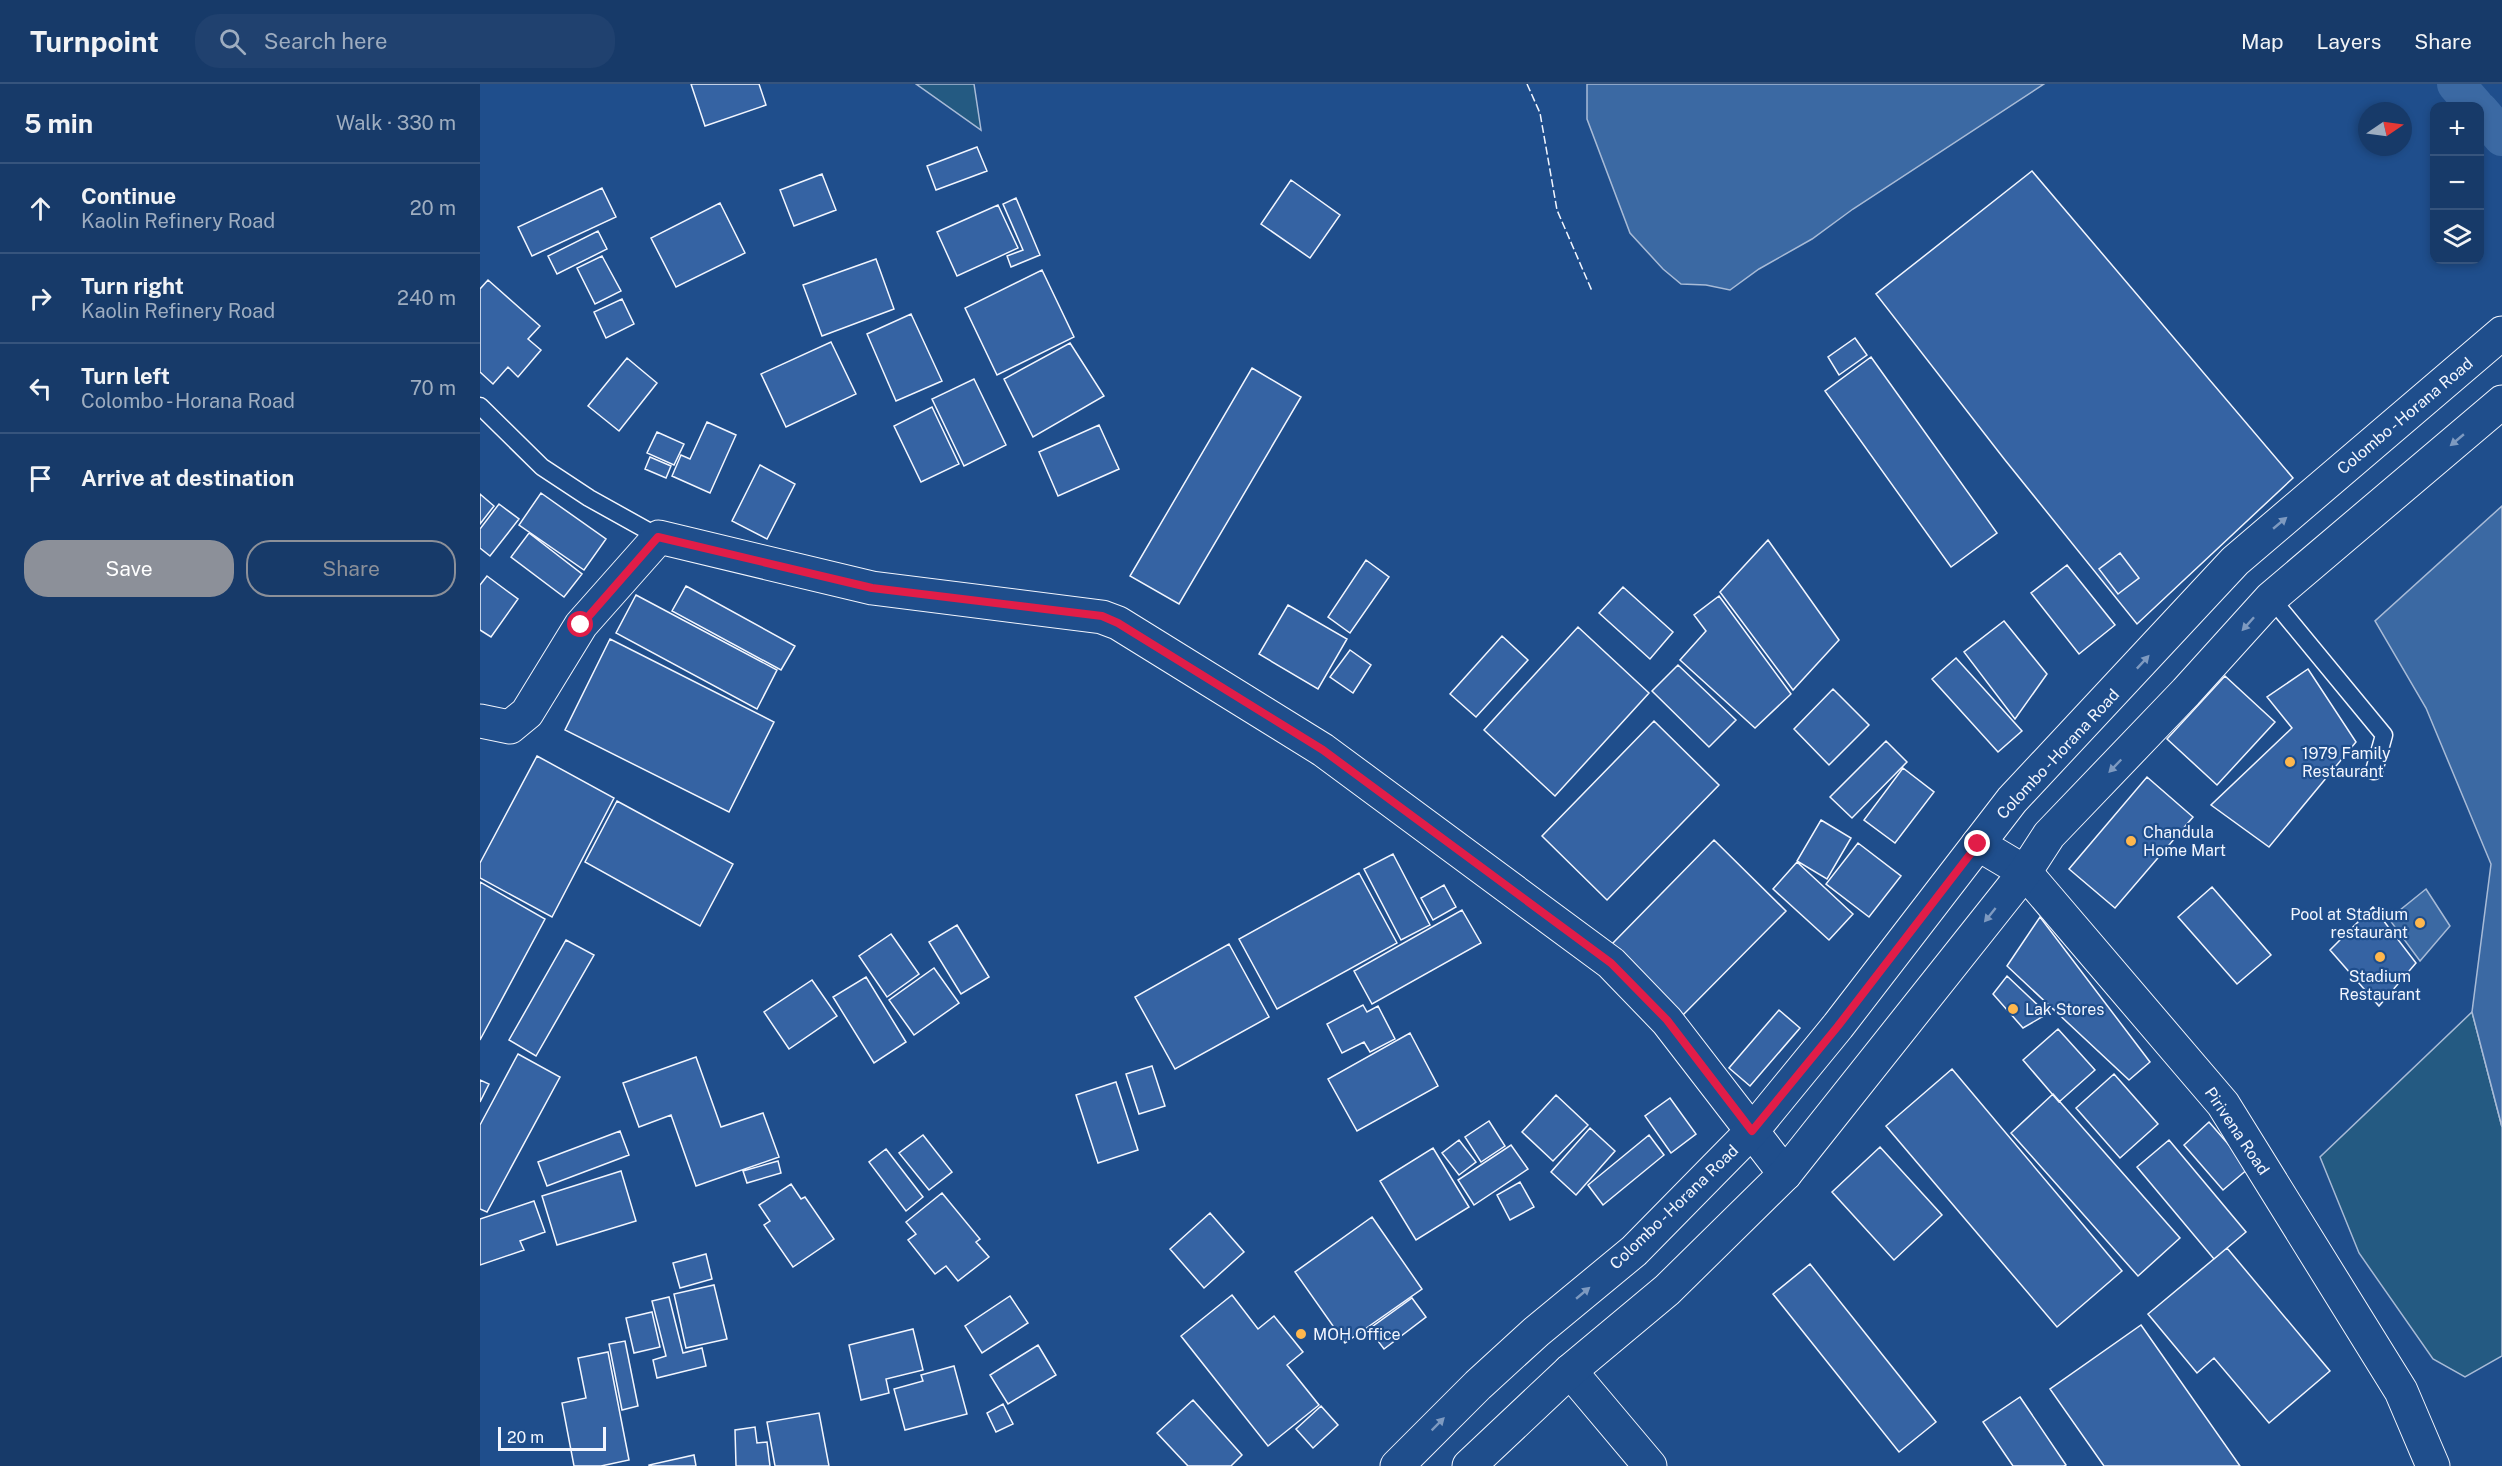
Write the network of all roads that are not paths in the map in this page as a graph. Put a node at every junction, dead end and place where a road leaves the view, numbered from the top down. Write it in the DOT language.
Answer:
graph roads {
  1 [pos="2502,333"];
  2 [pos="2502,402"];
  3 [pos="480,406"];
  4 [pos="658,537"];
  5 [pos="2271,598"];
  6 [pos="480,721"];
  7 [pos="2374,771"];
  8 [pos="1978,844"];
  9 [pos="2025,872"];
  10 [pos="1752,1131"];
  11 [pos="1785,1174"];
  12 [pos="1570,1371"];
  13 [pos="1397,1466"];
  14 [pos="1469,1466"];
  15 [pos="1650,1466"];
  16 [pos="2433,1466"];
  8 -- 1 [label="main road, Colombo - Horana Road, one-way"];
  2 -- 5 [label="main road, one-way"];
  3 -- 4 [label="lane"];
  4 -- 6 [label="main road"];
  4 -- 10 [label="main road"];
  5 -- 7 [label="lane"];
  5 -- 9 [label="main road, one-way"];
  8 -- 9 [label="main road, Pirivena Road"];
  8 -- 10 [label="main road, Colombo - Horana Road"];
  9 -- 11 [label="main road, one-way"];
  9 -- 16 [label="main road, Pirivena Road"];
  10 -- 11 [label="main road"];
  13 -- 10 [label="main road, Colombo - Horana Road, one-way"];
  11 -- 12 [label="main road"];
  12 -- 14 [label="main road"];
  12 -- 15 [label="main road"];
}
